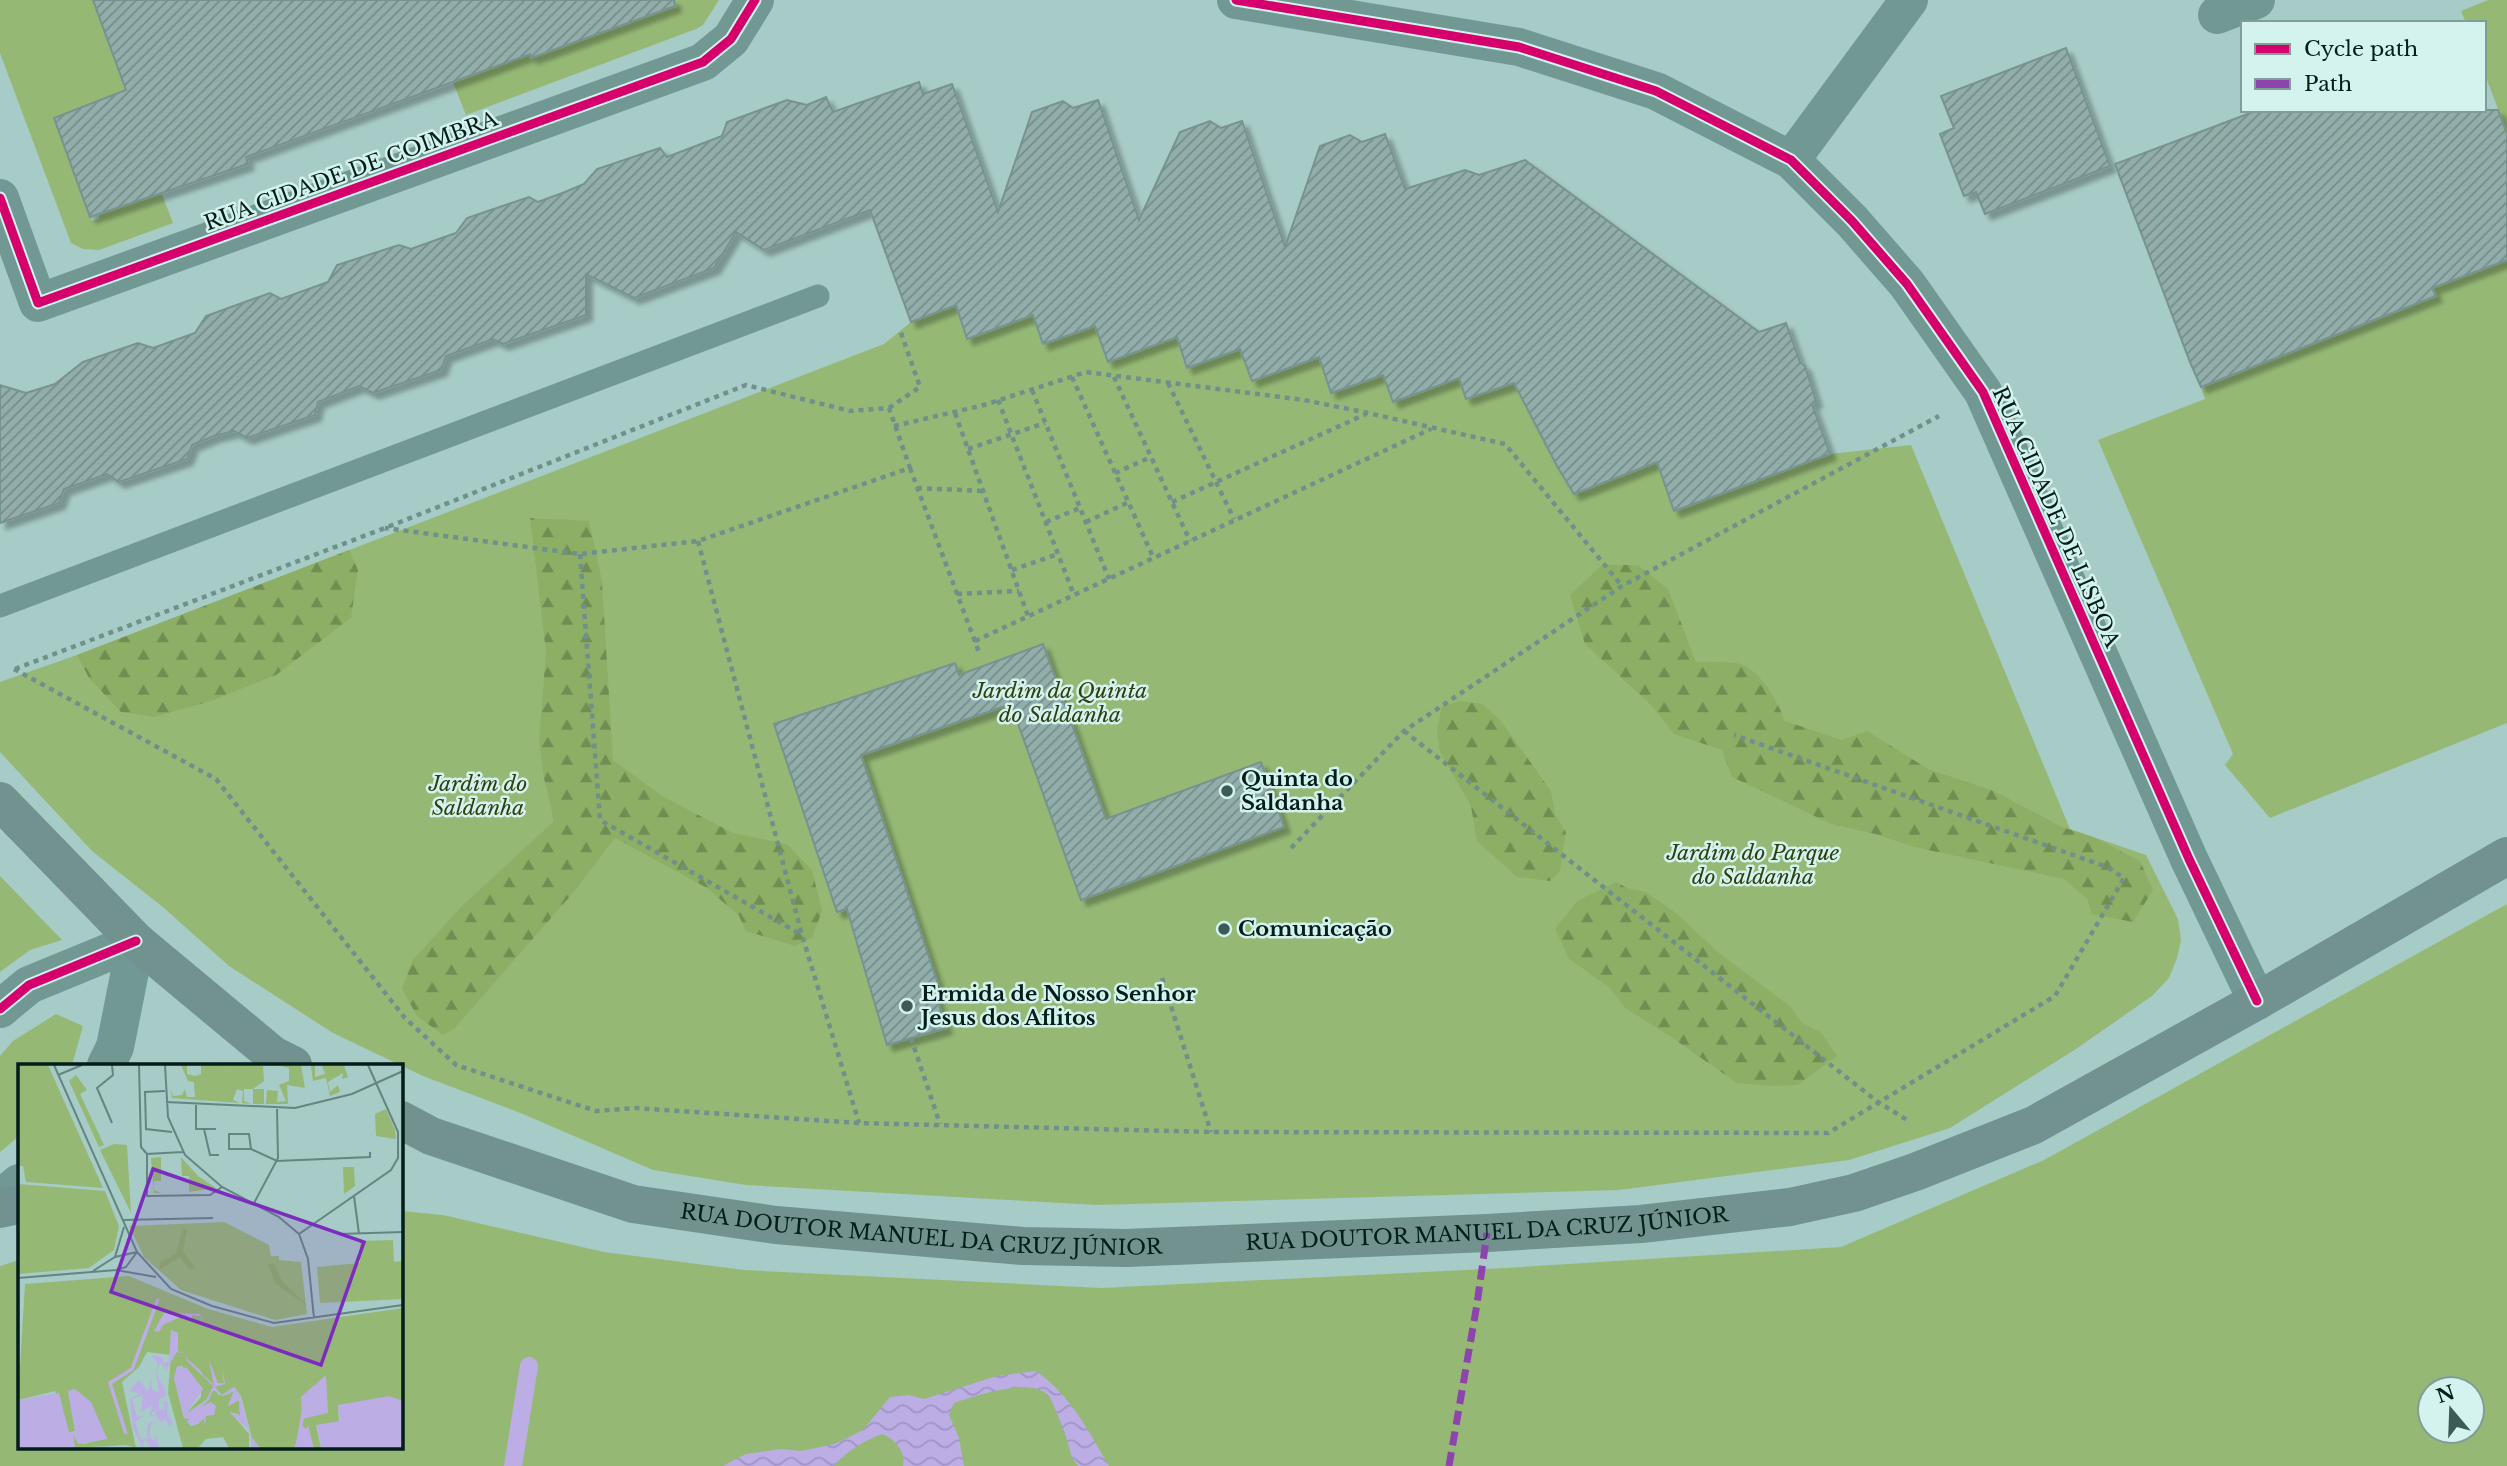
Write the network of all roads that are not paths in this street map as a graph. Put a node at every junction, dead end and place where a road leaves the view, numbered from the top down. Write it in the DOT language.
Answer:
graph roads {
  1 [pos="755,0"];
  2 [pos="1236,0"];
  3 [pos="1909,0"];
  4 [pos="2256,0"];
  5 [pos="2217,15"];
  6 [pos="1791,160"];
  7 [pos="0,198"];
  8 [pos="818,296"];
  9 [pos="0,606"];
  10 [pos="0,801"];
  11 [pos="2507,856"];
  12 [pos="136,942"];
  13 [pos="2257,1001"];
  14 [pos="0,1009"];
  15 [pos="106,1064"];
  16 [pos="291,1064"];
  17 [pos="411,1131"];
  18 [pos="18,1184"];
  19 [pos="0,1199"];
  20 [pos="18,1205"];
  21 [pos="0,1209"];
  1 -- 7 [label="street, RUA CIDADE DE COIMBRA"];
  2 -- 6 [label="street, RUA CIDADE DE LISBOA"];
  3 -- 6 [label="street"];
  4 -- 5 [label="street"];
  6 -- 13 [label="street, RUA CIDADE DE LISBOA"];
  8 -- 9 [label="lane"];
  10 -- 12 [label="main road"];
  11 -- 13 [label="main road, RUA DOUTOR MANUEL DA CRUZ JÚNIOR"];
  12 -- 14 [label="street"];
  12 -- 15 [label="street"];
  12 -- 16 [label="main road"];
  13 -- 17 [label="main road, RUA DOUTOR MANUEL DA CRUZ JÚNIOR"];
  18 -- 19 [label="street"];
  20 -- 21 [label="main road"];
}
